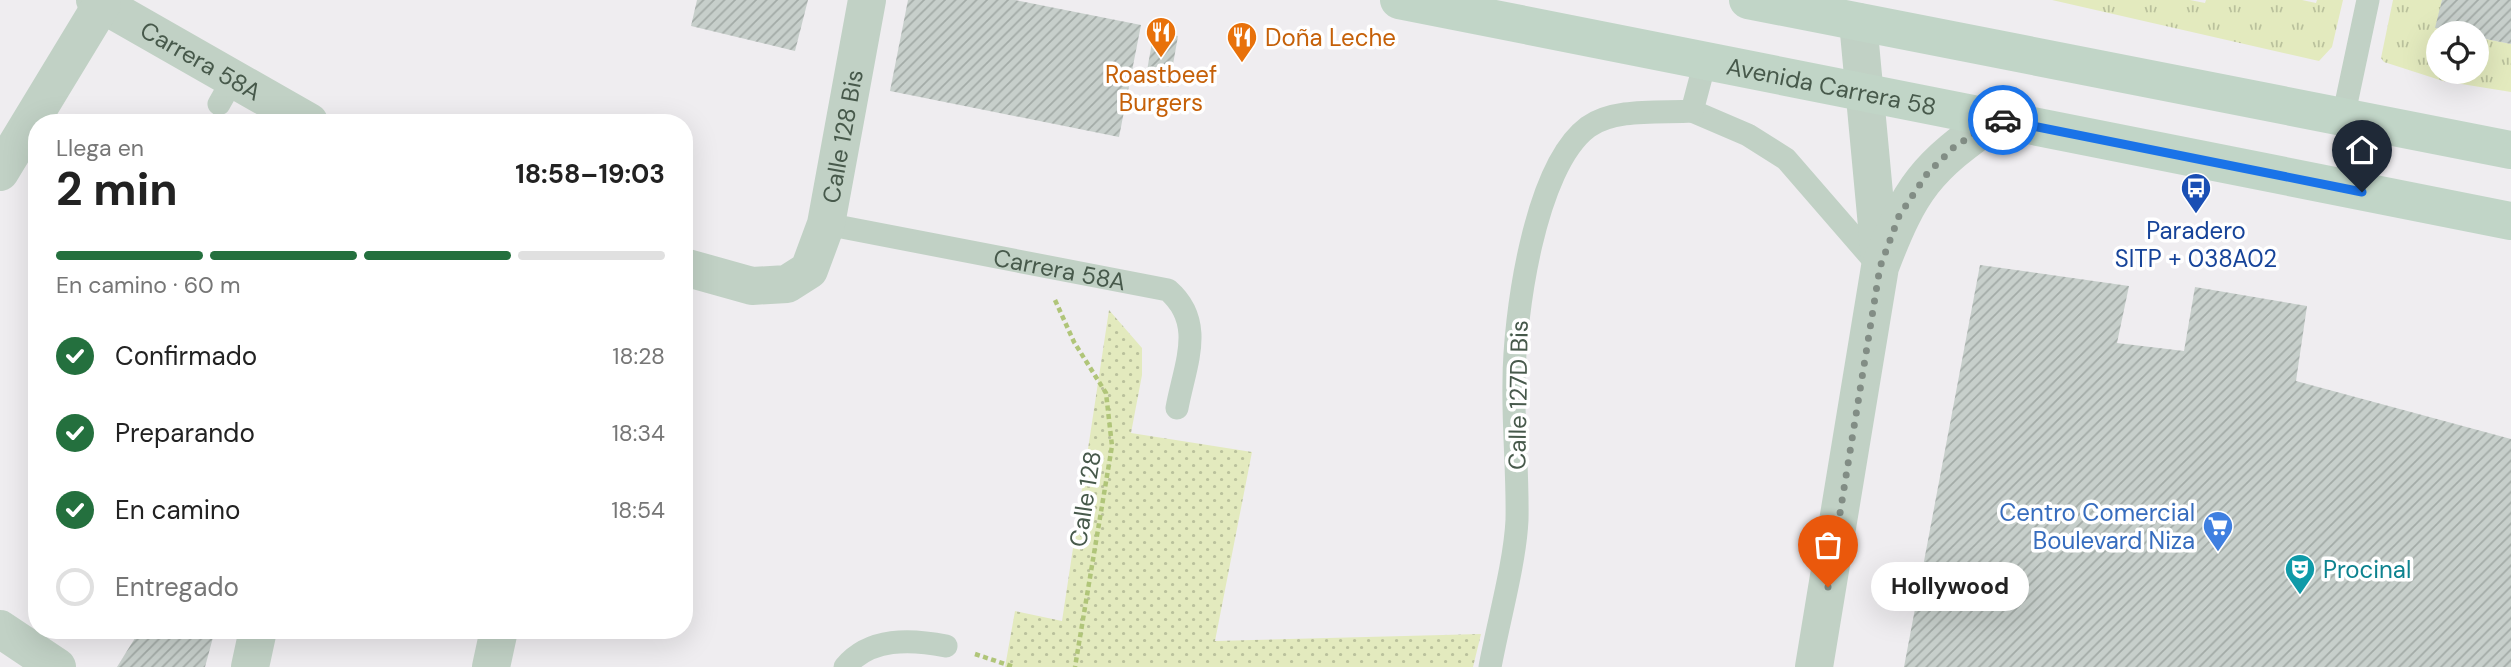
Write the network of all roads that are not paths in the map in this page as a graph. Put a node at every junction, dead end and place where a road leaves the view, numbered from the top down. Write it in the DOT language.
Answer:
graph roads {
  1 [pos="867,0"];
  2 [pos="1399,0"];
  3 [pos="1748,0"];
  4 [pos="2368,0"];
  5 [pos="98,2"];
  6 [pos="1784,4"];
  7 [pos="1858,22"];
  8 [pos="1705,62"];
  9 [pos="1865,93"];
  10 [pos="1692,111"];
  11 [pos="33,114"];
  12 [pos="287,114"];
  13 [pos="2343,117"];
  14 [pos="1996,119"];
  15 [pos="28,123"];
  16 [pos="2511,150"];
  17 [pos="0,172"];
  18 [pos="2511,221"];
  19 [pos="826,224"];
  20 [pos="1880,267"];
  21 [pos="693,270"];
  22 [pos="1177,408"];
  23 [pos="0,629"];
  24 [pos="256,639"];
  25 [pos="497,639"];
  26 [pos="946,646"];
  27 [pos="57,667"];
  28 [pos="250,667"];
  29 [pos="491,667"];
  30 [pos="845,667"];
  31 [pos="1490,667"];
  32 [pos="1814,667"];
  1 -- 19 [label="street, Calle 128 Bis"];
  2 -- 8 [label="main road, Avenida Carrera 58"];
  3 -- 6 [label="main road"];
  4 -- 13 [label="lane"];
  5 -- 11 [label="street"];
  5 -- 12 [label="street, Carrera 58A"];
  6 -- 7 [label="main road"];
  7 -- 9 [label="street"];
  7 -- 13 [label="main road"];
  8 -- 9 [label="main road, Avenida Carrera 58"];
  8 -- 10 [label="lane"];
  9 -- 14 [label="main road, Avenida Carrera 58"];
  9 -- 20 [label="street"];
  10 -- 20 [label="lane"];
  10 -- 31 [label="lane, Calle 127D Bis"];
  13 -- 16 [label="main road"];
  14 -- 18 [label="main road, Avenida Carrera 58"];
  14 -- 20 [label="street"];
  15 -- 17 [label="street"];
  19 -- 21 [label="street, Calle 128 Bis"];
  19 -- 22 [label="lane, Carrera 58A"];
  20 -- 32 [label="street"];
  23 -- 27 [label="street"];
  24 -- 28 [label="street"];
  25 -- 29 [label="street"];
  26 -- 30 [label="lane"];
}
